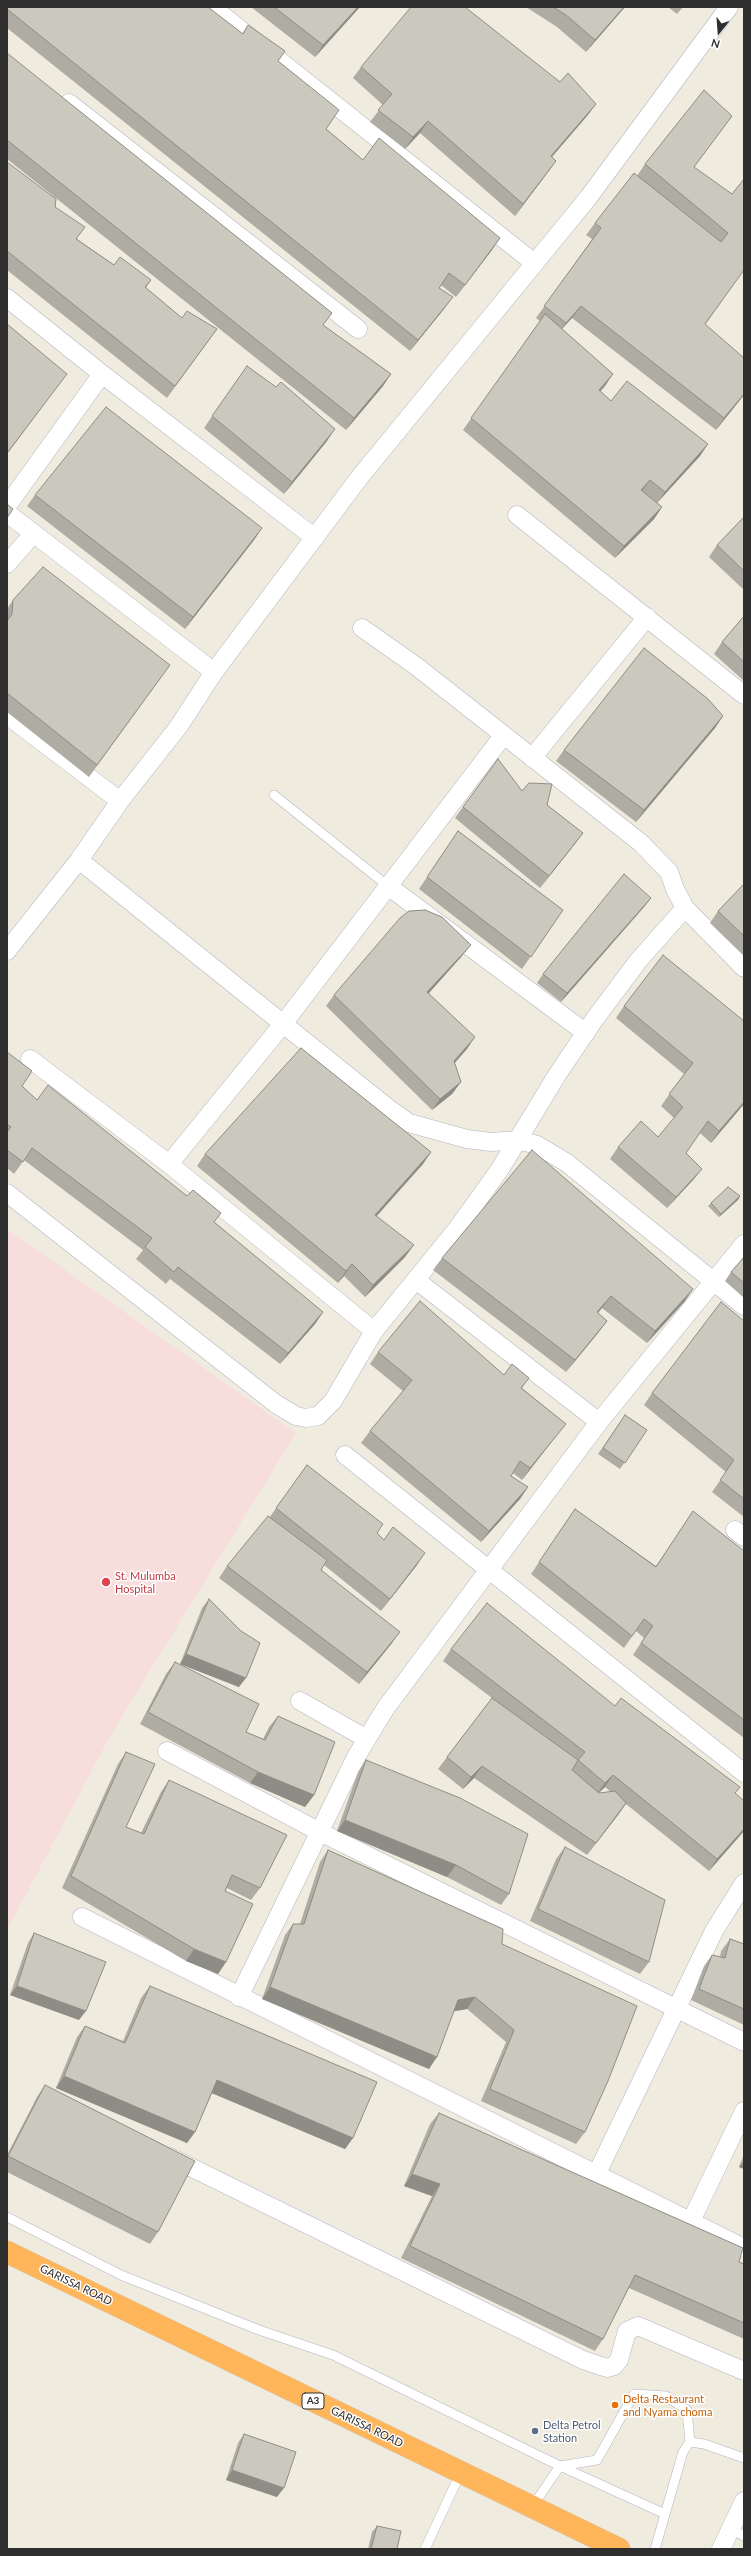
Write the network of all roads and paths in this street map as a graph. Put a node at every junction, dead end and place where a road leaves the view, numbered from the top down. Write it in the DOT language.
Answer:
graph roads {
  1 [pos="212,7"];
  2 [pos="729,7"];
  3 [pos="57,94"];
  4 [pos="533,262"];
  5 [pos="7,298"];
  6 [pos="358,329"];
  7 [pos="102,374"];
  8 [pos="7,506"];
  9 [pos="7,513"];
  10 [pos="516,515"];
  11 [pos="33,534"];
  12 [pos="315,538"];
  13 [pos="7,564"];
  14 [pos="647,617"];
  15 [pos="362,628"];
  16 [pos="214,672"];
  17 [pos="744,695"];
  18 [pos="7,715"];
  19 [pos="503,736"];
  20 [pos="532,758"];
  21 [pos="274,795"];
  22 [pos="120,801"];
  23 [pos="79,860"];
  24 [pos="388,886"];
  25 [pos="685,908"];
  26 [pos="7,952"];
  27 [pos="744,968"];
  28 [pos="283,1024"];
  29 [pos="586,1033"];
  30 [pos="30,1059"];
  31 [pos="518,1140"];
  32 [pos="169,1164"];
  33 [pos="7,1193"];
  34 [pos="744,1244"];
  35 [pos="416,1280"];
  36 [pos="712,1281"];
  37 [pos="744,1306"];
  38 [pos="374,1331"];
  39 [pos="599,1422"];
  40 [pos="345,1455"];
  41 [pos="491,1569"];
  42 [pos="300,1701"];
  43 [pos="367,1739"];
  44 [pos="168,1751"];
  45 [pos="744,1773"];
  46 [pos="320,1832"];
  47 [pos="744,1883"];
  48 [pos="82,1917"];
  49 [pos="239,1997"];
  50 [pos="677,2009"];
  51 [pos="744,2042"];
  52 [pos="744,2111"];
  53 [pos="154,2148"];
  54 [pos="597,2173"];
  55 [pos="7,2217"];
  56 [pos="691,2221"];
  57 [pos="744,2248"];
  58 [pos="7,2252"];
  59 [pos="744,2371"];
  60 [pos="690,2442"];
  61 [pos="744,2458"];
  62 [pos="560,2466"];
  63 [pos="461,2472"];
  64 [pos="744,2501"];
  65 [pos="532,2507"];
  66 [pos="665,2514"];
  67 [pos="737,2532"];
  68 [pos="425,2549"];
  69 [pos="619,2549"];
  70 [pos="655,2549"];
  71 [pos="721,2549"];
  1 -- 4 [label="street"];
  2 -- 4 [label="street"];
  3 -- 6 [label="street"];
  4 -- 12 [label="street"];
  5 -- 7 [label="street"];
  7 -- 8 [label="street"];
  7 -- 12 [label="street"];
  9 -- 11 [label="street"];
  10 -- 14 [label="street"];
  11 -- 13 [label="street"];
  11 -- 16 [label="street"];
  12 -- 16 [label="street"];
  14 -- 17 [label="street"];
  14 -- 20 [label="street"];
  15 -- 19 [label="street"];
  16 -- 22 [label="street"];
  18 -- 22 [label="street"];
  19 -- 20 [label="street"];
  19 -- 24 [label="street"];
  20 -- 25 [label="street"];
  21 -- 24 [label="lane"];
  22 -- 23 [label="street"];
  23 -- 26 [label="street"];
  23 -- 28 [label="street"];
  24 -- 28 [label="street"];
  24 -- 29 [label="street"];
  25 -- 27 [label="street"];
  25 -- 29 [label="street"];
  28 -- 31 [label="street"];
  28 -- 32 [label="street"];
  29 -- 31 [label="street"];
  30 -- 32 [label="street"];
  31 -- 35 [label="street"];
  31 -- 36 [label="street"];
  32 -- 38 [label="street"];
  33 -- 38 [label="street"];
  34 -- 36 [label="street"];
  35 -- 38 [label="street"];
  35 -- 39 [label="street"];
  36 -- 37 [label="street"];
  36 -- 39 [label="street"];
  39 -- 41 [label="street"];
  40 -- 41 [label="street"];
  41 -- 43 [label="street"];
  41 -- 45 [label="street"];
  42 -- 43 [label="street"];
  43 -- 46 [label="street"];
  44 -- 46 [label="street"];
  46 -- 49 [label="street"];
  46 -- 50 [label="street"];
  47 -- 50 [label="street"];
  48 -- 49 [label="street"];
  49 -- 54 [label="street"];
  50 -- 51 [label="street"];
  50 -- 54 [label="street"];
  52 -- 56 [label="street"];
  53 -- 59 [label="street"];
  54 -- 56 [label="street"];
  55 -- 62 [label="lane"];
  56 -- 57 [label="street"];
  58 -- 63 [label="highway, GARISSA ROAD / A3"];
  60 -- 61 [label="lane"];
  60 -- 62 [label="lane"];
  60 -- 66 [label="lane"];
  62 -- 65 [label="lane"];
  62 -- 66 [label="lane"];
  63 -- 65 [label="highway, GARISSA ROAD / A3"];
  63 -- 68 [label="lane"];
  64 -- 67 [label="street"];
  65 -- 69 [label="highway, GARISSA ROAD / A3"];
  66 -- 70 [label="lane"];
  67 -- 71 [label="street"];
}
